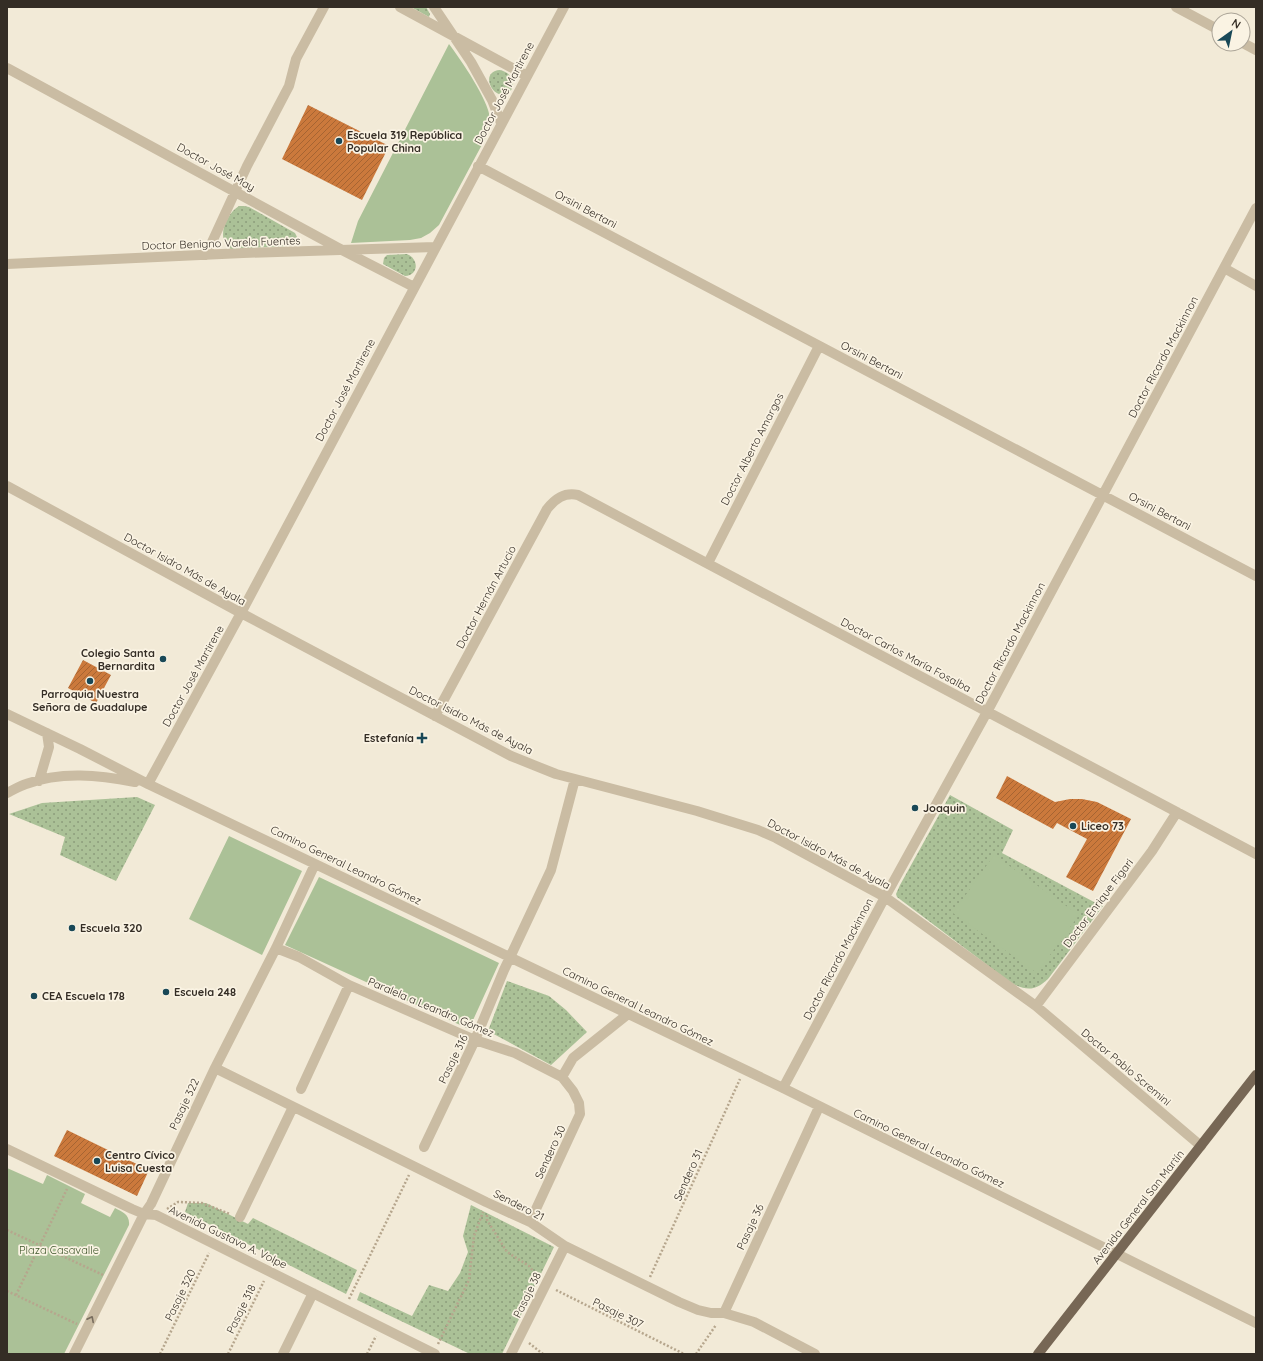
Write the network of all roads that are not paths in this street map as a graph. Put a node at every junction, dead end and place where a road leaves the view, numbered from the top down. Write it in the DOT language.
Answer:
graph roads {
  1 [pos="324,7"];
  2 [pos="400,7"];
  3 [pos="434,7"];
  4 [pos="564,7"];
  5 [pos="1176,7"];
  6 [pos="1211,26"];
  7 [pos="452,35"];
  8 [pos="7,68"];
  9 [pos="527,76"];
  10 [pos="501,123"];
  11 [pos="478,166"];
  12 [pos="235,191"];
  13 [pos="1256,208"];
  14 [pos="435,247"];
  15 [pos="342,250"];
  16 [pos="206,255"];
  17 [pos="7,264"];
  18 [pos="1224,268"];
  19 [pos="1256,286"];
  20 [pos="414,287"];
  21 [pos="819,346"];
  22 [pos="7,486"];
  23 [pos="1103,494"];
  24 [pos="564,495"];
  25 [pos="708,563"];
  26 [pos="1256,576"];
  27 [pos="241,613"];
  28 [pos="987,712"];
  29 [pos="7,714"];
  30 [pos="435,716"];
  31 [pos="47,733"];
  32 [pos="575,779"];
  33 [pos="39,781"];
  34 [pos="148,784"];
  35 [pos="7,794"];
  36 [pos="1176,812"];
  37 [pos="1256,854"];
  38 [pos="315,864"];
  39 [pos="885,897"];
  40 [pos="276,948"];
  41 [pos="510,957"];
  42 [pos="349,985"];
  43 [pos="1036,1006"];
  44 [pos="628,1014"];
  45 [pos="475,1040"];
  46 [pos="215,1068"];
  47 [pos="1256,1075"];
  48 [pos="562,1077"];
  49 [pos="782,1088"];
  50 [pos="302,1089"];
  51 [pos="573,1091"];
  52 [pos="293,1107"];
  53 [pos="819,1107"];
  54 [pos="1201,1146"];
  55 [pos="424,1147"];
  56 [pos="7,1149"];
  57 [pos="144,1214"];
  58 [pos="240,1217"];
  59 [pos="530,1222"];
  60 [pos="565,1246"];
  61 [pos="1116,1254"];
  62 [pos="313,1293"];
  63 [pos="724,1313"];
  64 [pos="1256,1323"];
  65 [pos="74,1354"];
  66 [pos="283,1354"];
  67 [pos="435,1354"];
  68 [pos="511,1354"];
  69 [pos="815,1354"];
  70 [pos="1038,1354"];
  1 -- 12 [label="street"];
  2 -- 7 [label="street"];
  3 -- 7 [label="street"];
  4 -- 9 [label="street, Doctor José Martirene"];
  5 -- 6 [label="street"];
  7 -- 9 [label="street"];
  7 -- 10 [label="street"];
  8 -- 12 [label="street, Doctor José May"];
  9 -- 10 [label="street, Doctor José Martirene"];
  10 -- 11 [label="street, Doctor José Martirene"];
  11 -- 14 [label="street, Doctor José Martirene"];
  11 -- 21 [label="street, Orsini Bertani"];
  12 -- 15 [label="street, Doctor José May"];
  12 -- 16 [label="street"];
  13 -- 18 [label="street, Doctor Ricardo Mackinnon"];
  14 -- 15 [label="street, Doctor Benigno Varela Fuentes"];
  14 -- 20 [label="street, Doctor José Martirene"];
  15 -- 16 [label="street, Doctor Benigno Varela Fuentes"];
  15 -- 20 [label="street, Doctor José May"];
  16 -- 17 [label="street, Doctor Benigno Varela Fuentes"];
  18 -- 19 [label="street"];
  18 -- 23 [label="street, Doctor Ricardo Mackinnon"];
  20 -- 27 [label="street, Doctor José Martirene"];
  21 -- 23 [label="street, Orsini Bertani"];
  21 -- 25 [label="street, Doctor Alberto Amargos"];
  22 -- 27 [label="street, Doctor Isidro Más de Ayala"];
  23 -- 26 [label="street, Orsini Bertani"];
  23 -- 28 [label="street, Doctor Ricardo Mackinnon"];
  24 -- 25 [label="street, Doctor Carlos María Fosalba"];
  24 -- 30 [label="street, Doctor Hernán Artucio"];
  25 -- 28 [label="street, Doctor Carlos María Fosalba"];
  27 -- 30 [label="street, Doctor Isidro Más de Ayala"];
  27 -- 34 [label="street, Doctor José Martirene"];
  28 -- 36 [label="street, Doctor Carlos María Fosalba"];
  28 -- 39 [label="street, Doctor Ricardo Mackinnon"];
  29 -- 31 [label="street, Camino General Leandro Gómez"];
  30 -- 32 [label="street, Doctor Isidro Más de Ayala"];
  31 -- 33 [label="street"];
  31 -- 34 [label="street, Camino General Leandro Gómez"];
  32 -- 39 [label="street, Doctor Isidro Más de Ayala"];
  32 -- 41 [label="street, Pasaje 316"];
  33 -- 34 [label="street"];
  33 -- 35 [label="street"];
  34 -- 38 [label="street, Camino General Leandro Gómez"];
  36 -- 37 [label="street, Doctor Carlos María Fosalba"];
  36 -- 43 [label="street, Doctor Enrique Figari"];
  38 -- 40 [label="street, Pasaje 322"];
  38 -- 41 [label="street, Camino General Leandro Gómez"];
  39 -- 43 [label="street, Doctor Isidro Más de Ayala"];
  39 -- 49 [label="street, Doctor Ricardo Mackinnon"];
  40 -- 42 [label="street, Paralela a Leandro Gómez"];
  40 -- 46 [label="street, Pasaje 322"];
  41 -- 44 [label="street, Camino General Leandro Gómez"];
  41 -- 45 [label="street, Pasaje 316"];
  42 -- 45 [label="street, Paralela a Leandro Gómez"];
  42 -- 50 [label="street"];
  43 -- 54 [label="street, Doctor Pablo Scremini"];
  44 -- 48 [label="street"];
  44 -- 49 [label="street, Camino General Leandro Gómez"];
  45 -- 48 [label="street, Paralela a Leandro Gómez"];
  45 -- 55 [label="street, Pasaje 316"];
  46 -- 52 [label="street, Sendero 21"];
  46 -- 57 [label="street, Pasaje 322"];
  47 -- 54 [label="main road, Avenida General San Martín"];
  48 -- 51 [label="street, Paralela a Leandro Gómez"];
  49 -- 53 [label="street, Camino General Leandro Gómez"];
  51 -- 59 [label="street, Sendero 30"];
  52 -- 58 [label="street"];
  52 -- 59 [label="street, Sendero 21"];
  53 -- 61 [label="street, Camino General Leandro Gómez"];
  53 -- 63 [label="street, Pasaje 36"];
  54 -- 61 [label="main road, Avenida General San Martín"];
  56 -- 57 [label="street, Avenida Gustavo A. Volpe"];
  57 -- 62 [label="street, Avenida Gustavo A. Volpe"];
  65 -- 57 [label="street, Pasaje 322, one-way"];
  59 -- 60 [label="street, Sendero 21"];
  60 -- 63 [label="street, Sendero 21"];
  60 -- 68 [label="street, Pasaje 38"];
  61 -- 64 [label="street, Camino General Leandro Gómez"];
  61 -- 70 [label="main road, Avenida General San Martín"];
  62 -- 66 [label="street"];
  62 -- 67 [label="street, Avenida Gustavo A. Volpe"];
  63 -- 69 [label="street, Sendero 21"];
}
